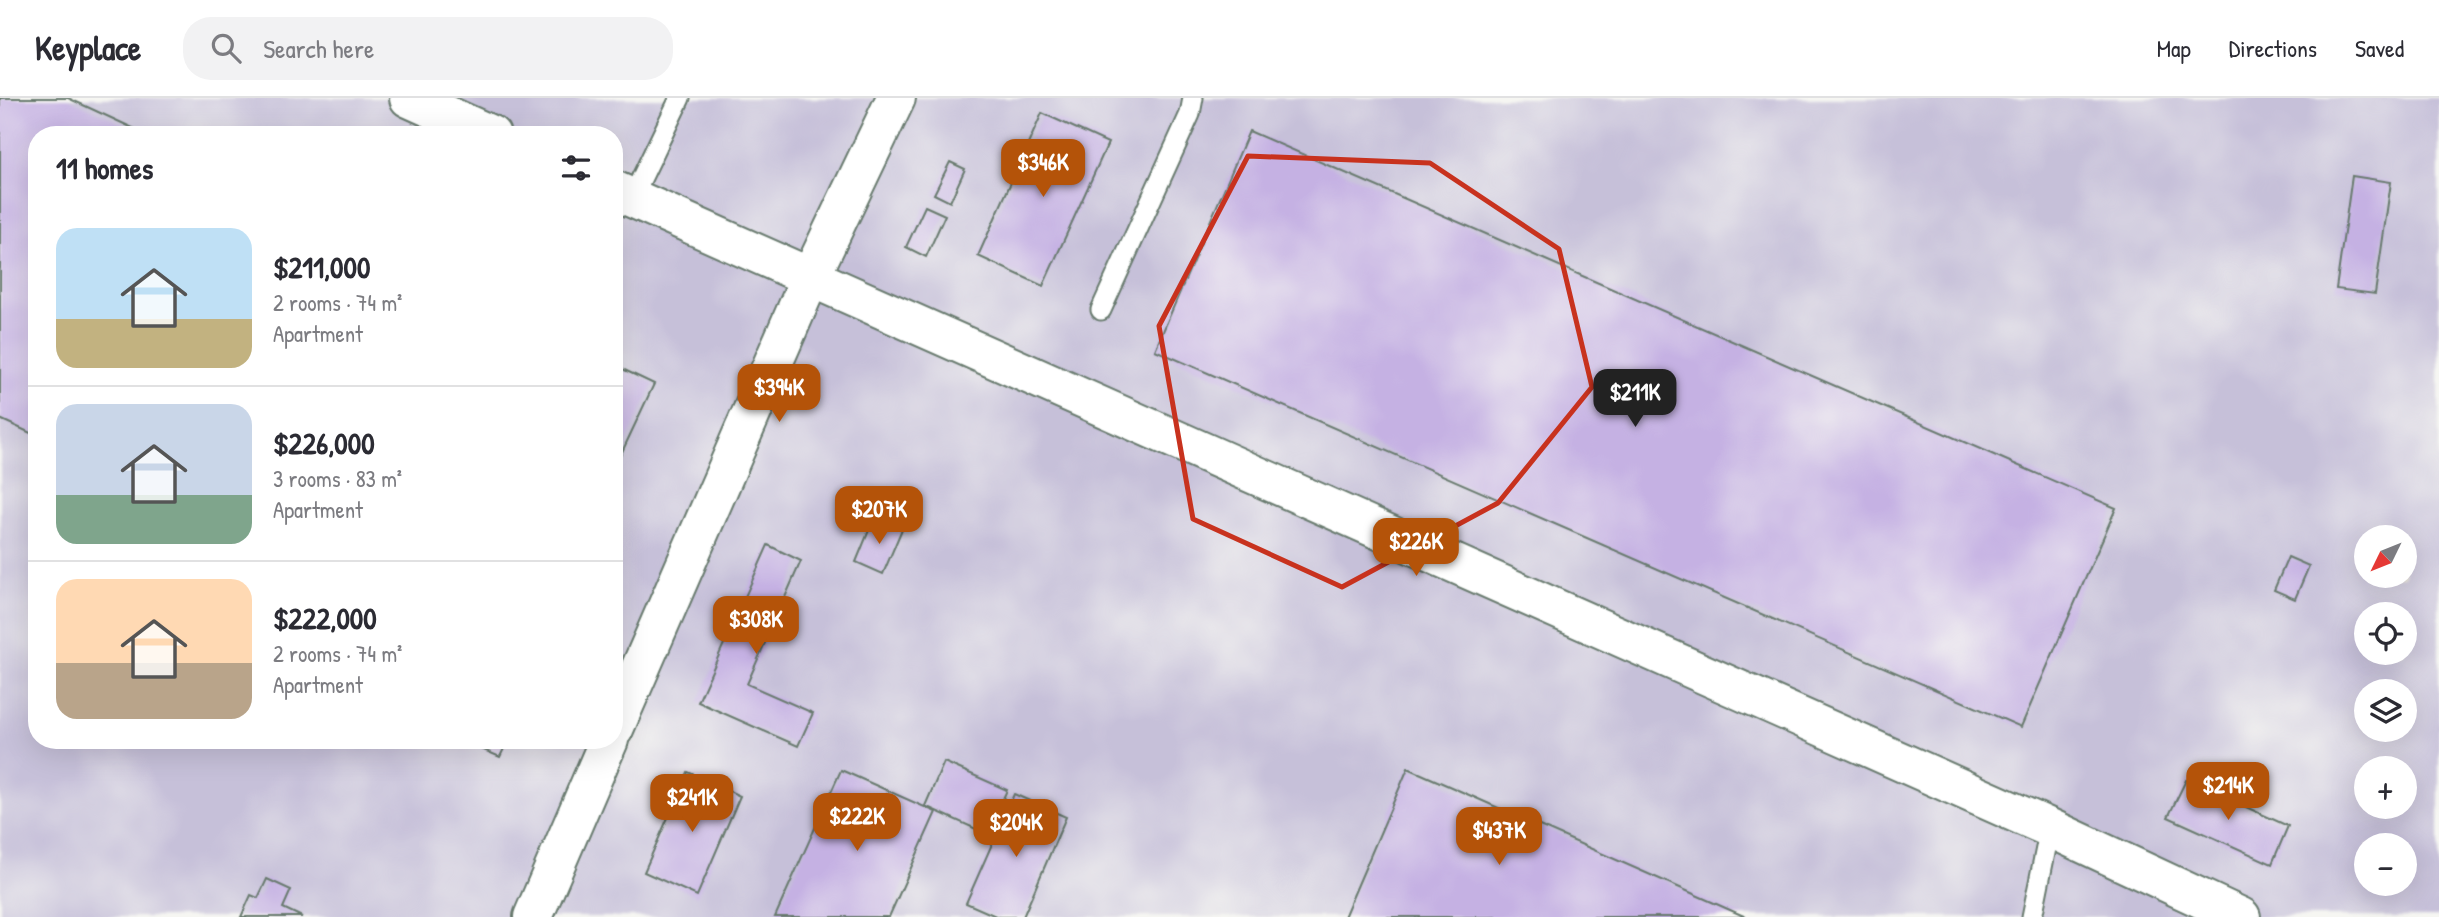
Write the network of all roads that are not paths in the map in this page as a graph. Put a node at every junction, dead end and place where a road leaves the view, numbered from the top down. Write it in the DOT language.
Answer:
graph roads {
  1 [pos="409,98"];
  2 [pos="680,98"];
  3 [pos="896,98"];
  4 [pos="1193,98"];
  5 [pos="471,126"];
  6 [pos="623,194"];
  7 [pos="811,276"];
  8 [pos="1101,310"];
  9 [pos="623,708"];
  10 [pos="605,749"];
  11 [pos="2050,828"];
  12 [pos="2224,913"];
  13 [pos="533,917"];
  14 [pos="2032,917"];
  1 -- 5 [label="street"];
  2 -- 6 [label="lane"];
  3 -- 7 [label="street"];
  4 -- 8 [label="lane"];
  6 -- 7 [label="street"];
  7 -- 9 [label="street"];
  7 -- 11 [label="street"];
  10 -- 13 [label="street"];
  11 -- 12 [label="street"];
  11 -- 14 [label="lane"];
}
